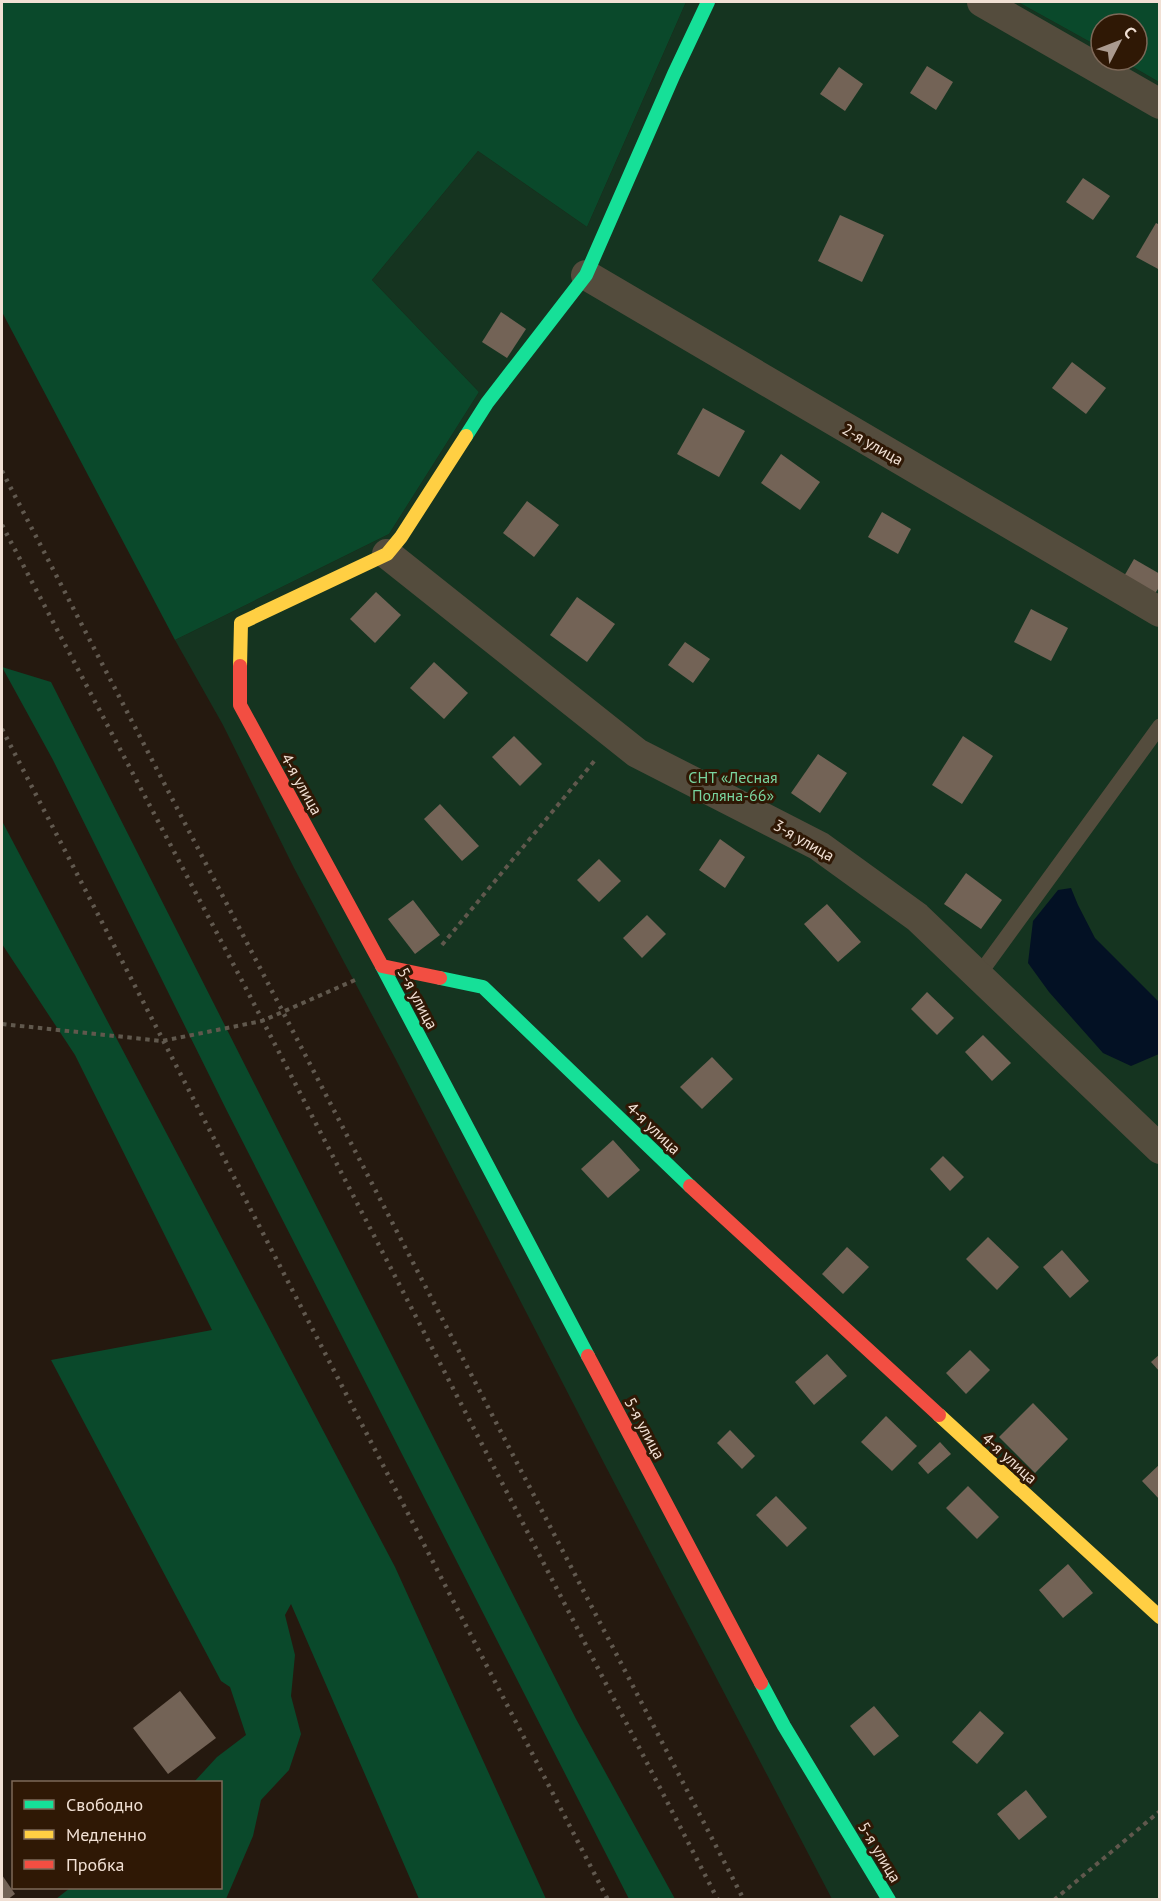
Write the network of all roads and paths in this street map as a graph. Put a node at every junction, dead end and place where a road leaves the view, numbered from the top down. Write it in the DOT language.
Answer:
graph roads {
  1 [pos="708,2"];
  2 [pos="982,2"];
  3 [pos="1160,104"];
  4 [pos="586,275"];
  5 [pos="387,554"];
  6 [pos="1160,612"];
  7 [pos="1160,726"];
  8 [pos="615,736"];
  9 [pos="382,966"];
  10 [pos="419,974"];
  11 [pos="978,976"];
  12 [pos="2,1024"];
  13 [pos="1160,1149"];
  14 [pos="1160,1617"];
  15 [pos="1160,1811"];
  16 [pos="889,1899"];
  17 [pos="1054,1899"];
  1 -- 4 [label="street"];
  2 -- 3 [label="street"];
  4 -- 5 [label="street"];
  4 -- 6 [label="street, 2-я улица"];
  5 -- 8 [label="street, 3-я улица"];
  5 -- 9 [label="street, 4-я улица"];
  7 -- 11 [label="lane"];
  8 -- 10 [label="path"];
  8 -- 11 [label="street, 3-я улица"];
  9 -- 10 [label="street, 4-я улица"];
  9 -- 12 [label="path"];
  9 -- 16 [label="street, 5-я улица"];
  10 -- 14 [label="street, 4-я улица"];
  11 -- 13 [label="street, 3-я улица"];
  15 -- 17 [label="path"];
}
